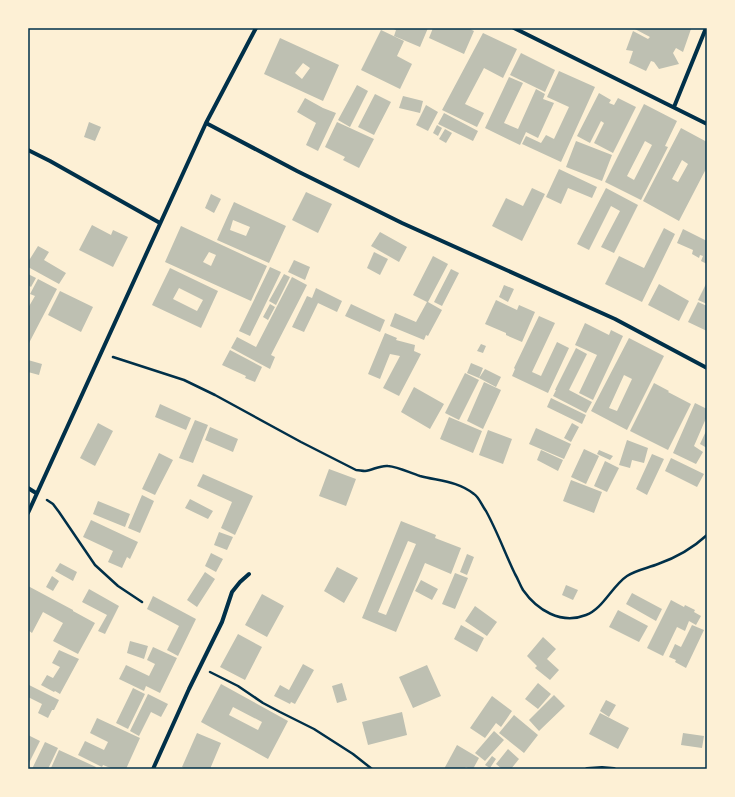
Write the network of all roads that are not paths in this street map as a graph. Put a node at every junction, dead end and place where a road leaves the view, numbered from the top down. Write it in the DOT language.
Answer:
graph roads {
  1 [pos="256,28"];
  2 [pos="516,28"];
  3 [pos="706,28"];
  4 [pos="674,107"];
  5 [pos="206,124"];
  6 [pos="707,124"];
  7 [pos="28,150"];
  8 [pos="160,223"];
  9 [pos="707,368"];
  10 [pos="28,488"];
  11 [pos="36,494"];
  12 [pos="28,513"];
  13 [pos="249,574"];
  14 [pos="153,769"];
  15 [pos="587,769"];
  16 [pos="614,769"];
  1 -- 5 [label="street"];
  2 -- 4 [label="street"];
  3 -- 4 [label="street"];
  4 -- 6 [label="street"];
  5 -- 8 [label="street"];
  5 -- 9 [label="street"];
  7 -- 8 [label="street"];
  8 -- 11 [label="street"];
  10 -- 11 [label="street"];
  11 -- 12 [label="street"];
  13 -- 14 [label="street"];
  15 -- 16 [label="street"];
}
